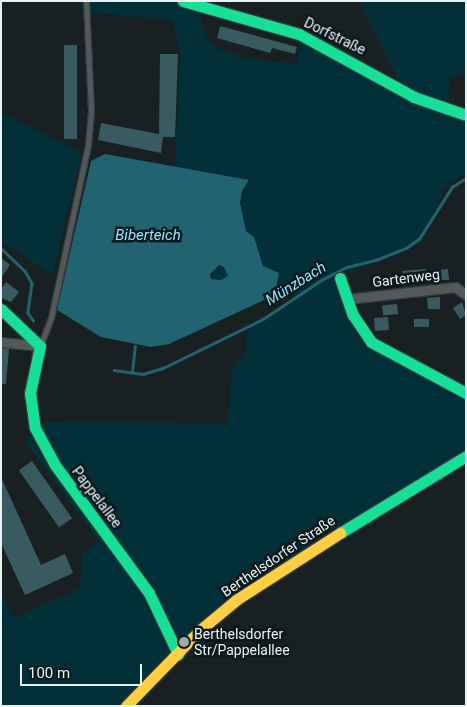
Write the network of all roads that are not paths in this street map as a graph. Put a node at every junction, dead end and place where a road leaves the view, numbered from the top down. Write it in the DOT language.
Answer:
graph roads {
  1 [pos="86,1"];
  2 [pos="183,1"];
  3 [pos="466,115"];
  4 [pos="340,278"];
  5 [pos="466,295"];
  6 [pos="348,299"];
  7 [pos="1,309"];
  8 [pos="1,342"];
  9 [pos="40,346"];
  10 [pos="466,392"];
  11 [pos="466,456"];
  12 [pos="178,654"];
  13 [pos="126,706"];
  1 -- 9 [label="lane"];
  2 -- 3 [label="street, Dorfstraße"];
  4 -- 6 [label="street"];
  5 -- 6 [label="street, Gartenweg"];
  6 -- 10 [label="street"];
  7 -- 9 [label="street"];
  8 -- 9 [label="street"];
  9 -- 12 [label="street, Pappelallee"];
  11 -- 12 [label="street, Berthelsdorfer Straße"];
  12 -- 13 [label="street, Berthelsdorfer Straße"];
}
